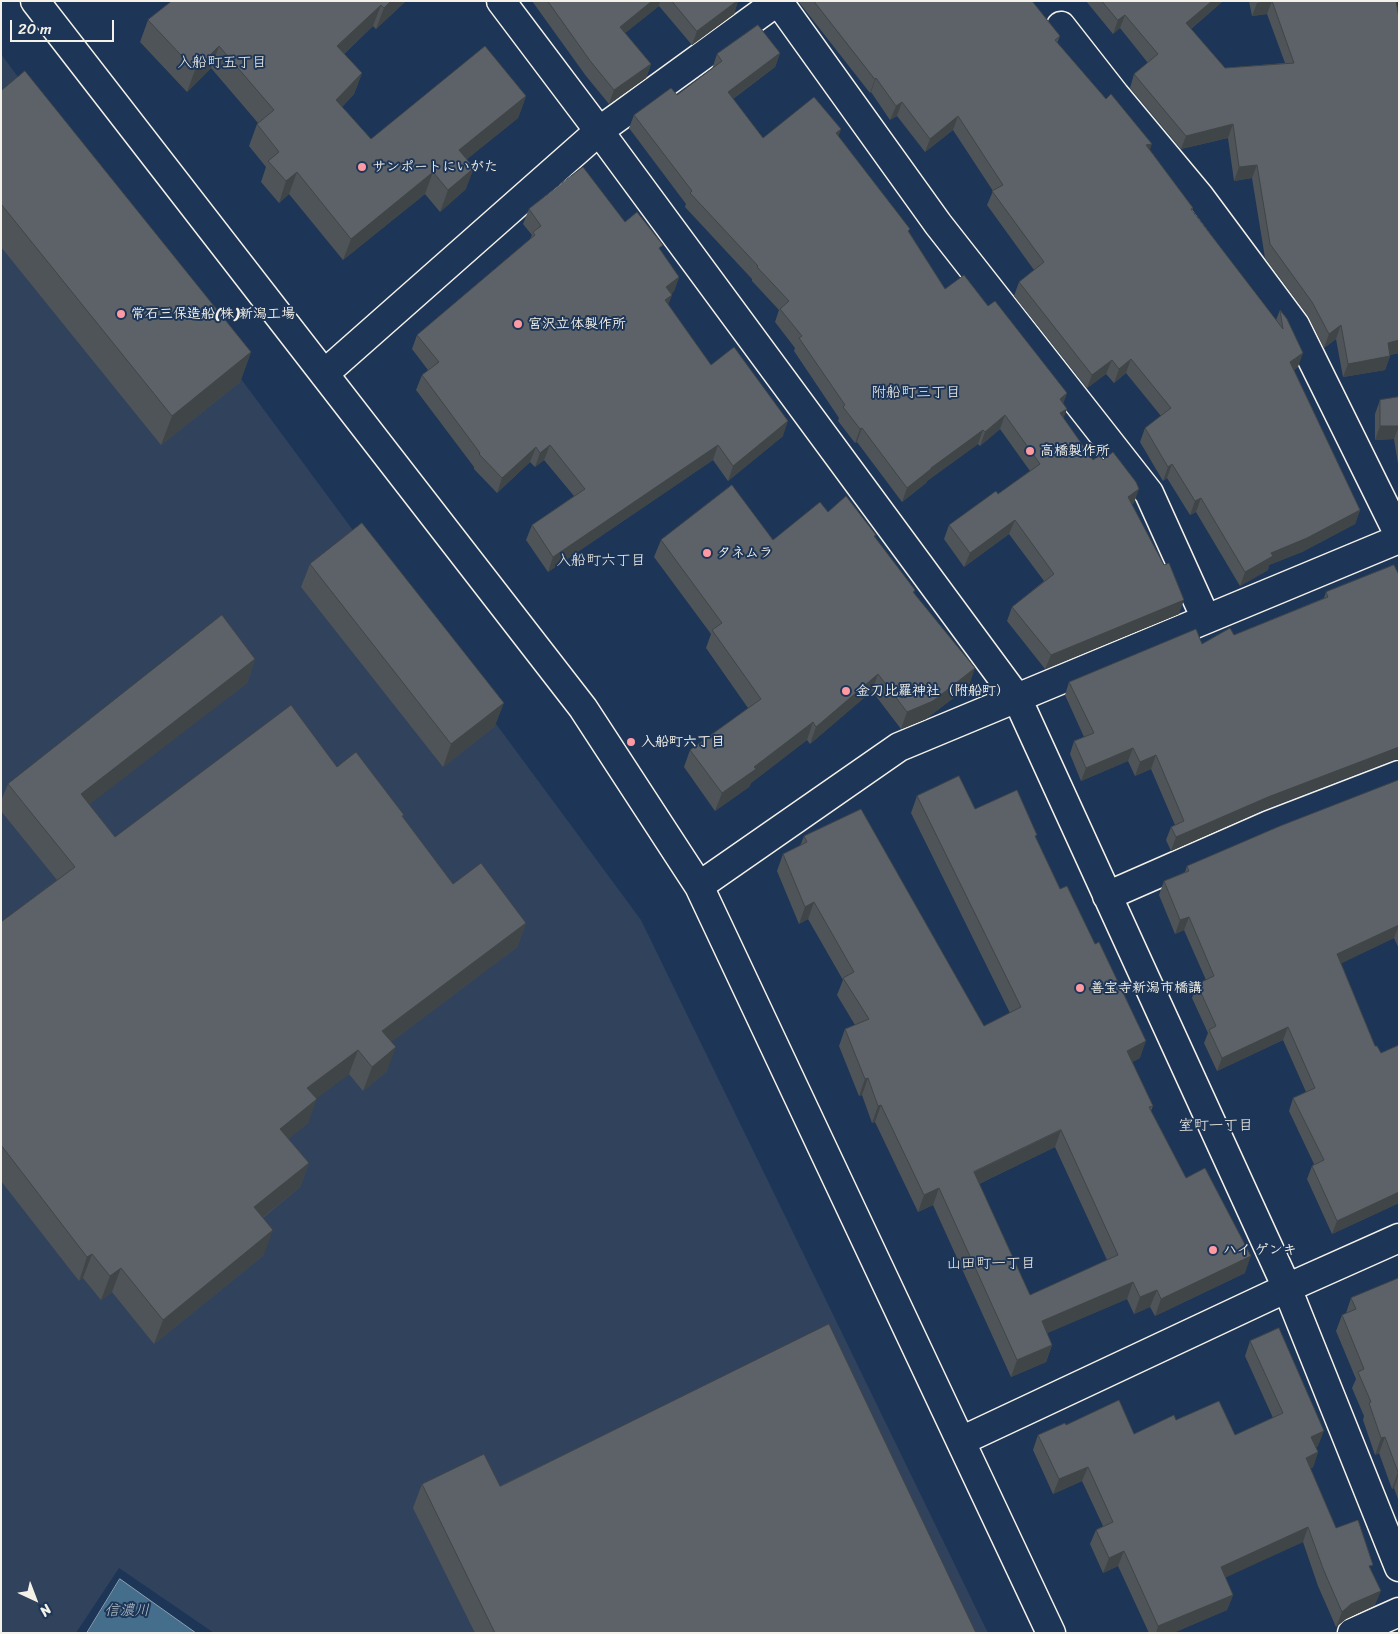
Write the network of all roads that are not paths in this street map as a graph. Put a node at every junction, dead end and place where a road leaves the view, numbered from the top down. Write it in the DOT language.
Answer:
graph roads {
  1 [pos="35,1"];
  2 [pos="501,1"];
  3 [pos="778,1"];
  4 [pos="1061,26"];
  5 [pos="599,131"];
  6 [pos="324,374"];
  7 [pos="1399,537"];
  8 [pos="1206,619"];
  9 [pos="1017,698"];
  10 [pos="1399,775"];
  11 [pos="699,886"];
  12 [pos="1108,896"];
  13 [pos="1399,1238"];
  14 [pos="1287,1288"];
  15 [pos="961,1441"];
  16 [pos="1399,1567"];
  17 [pos="1399,1612"];
  18 [pos="1051,1633"];
  19 [pos="1352,1633"];
  1 -- 6 [label="street"];
  2 -- 5 [label="street"];
  3 -- 5 [label="street"];
  3 -- 8 [label="street"];
  4 -- 7 [label="street"];
  5 -- 6 [label="street"];
  5 -- 9 [label="street"];
  6 -- 11 [label="street"];
  7 -- 8 [label="street"];
  8 -- 9 [label="street"];
  9 -- 11 [label="street"];
  9 -- 12 [label="street"];
  10 -- 12 [label="street"];
  11 -- 15 [label="street"];
  12 -- 14 [label="street"];
  13 -- 14 [label="street"];
  14 -- 15 [label="street"];
  14 -- 16 [label="street"];
  15 -- 18 [label="street"];
  17 -- 19 [label="street"];
}
